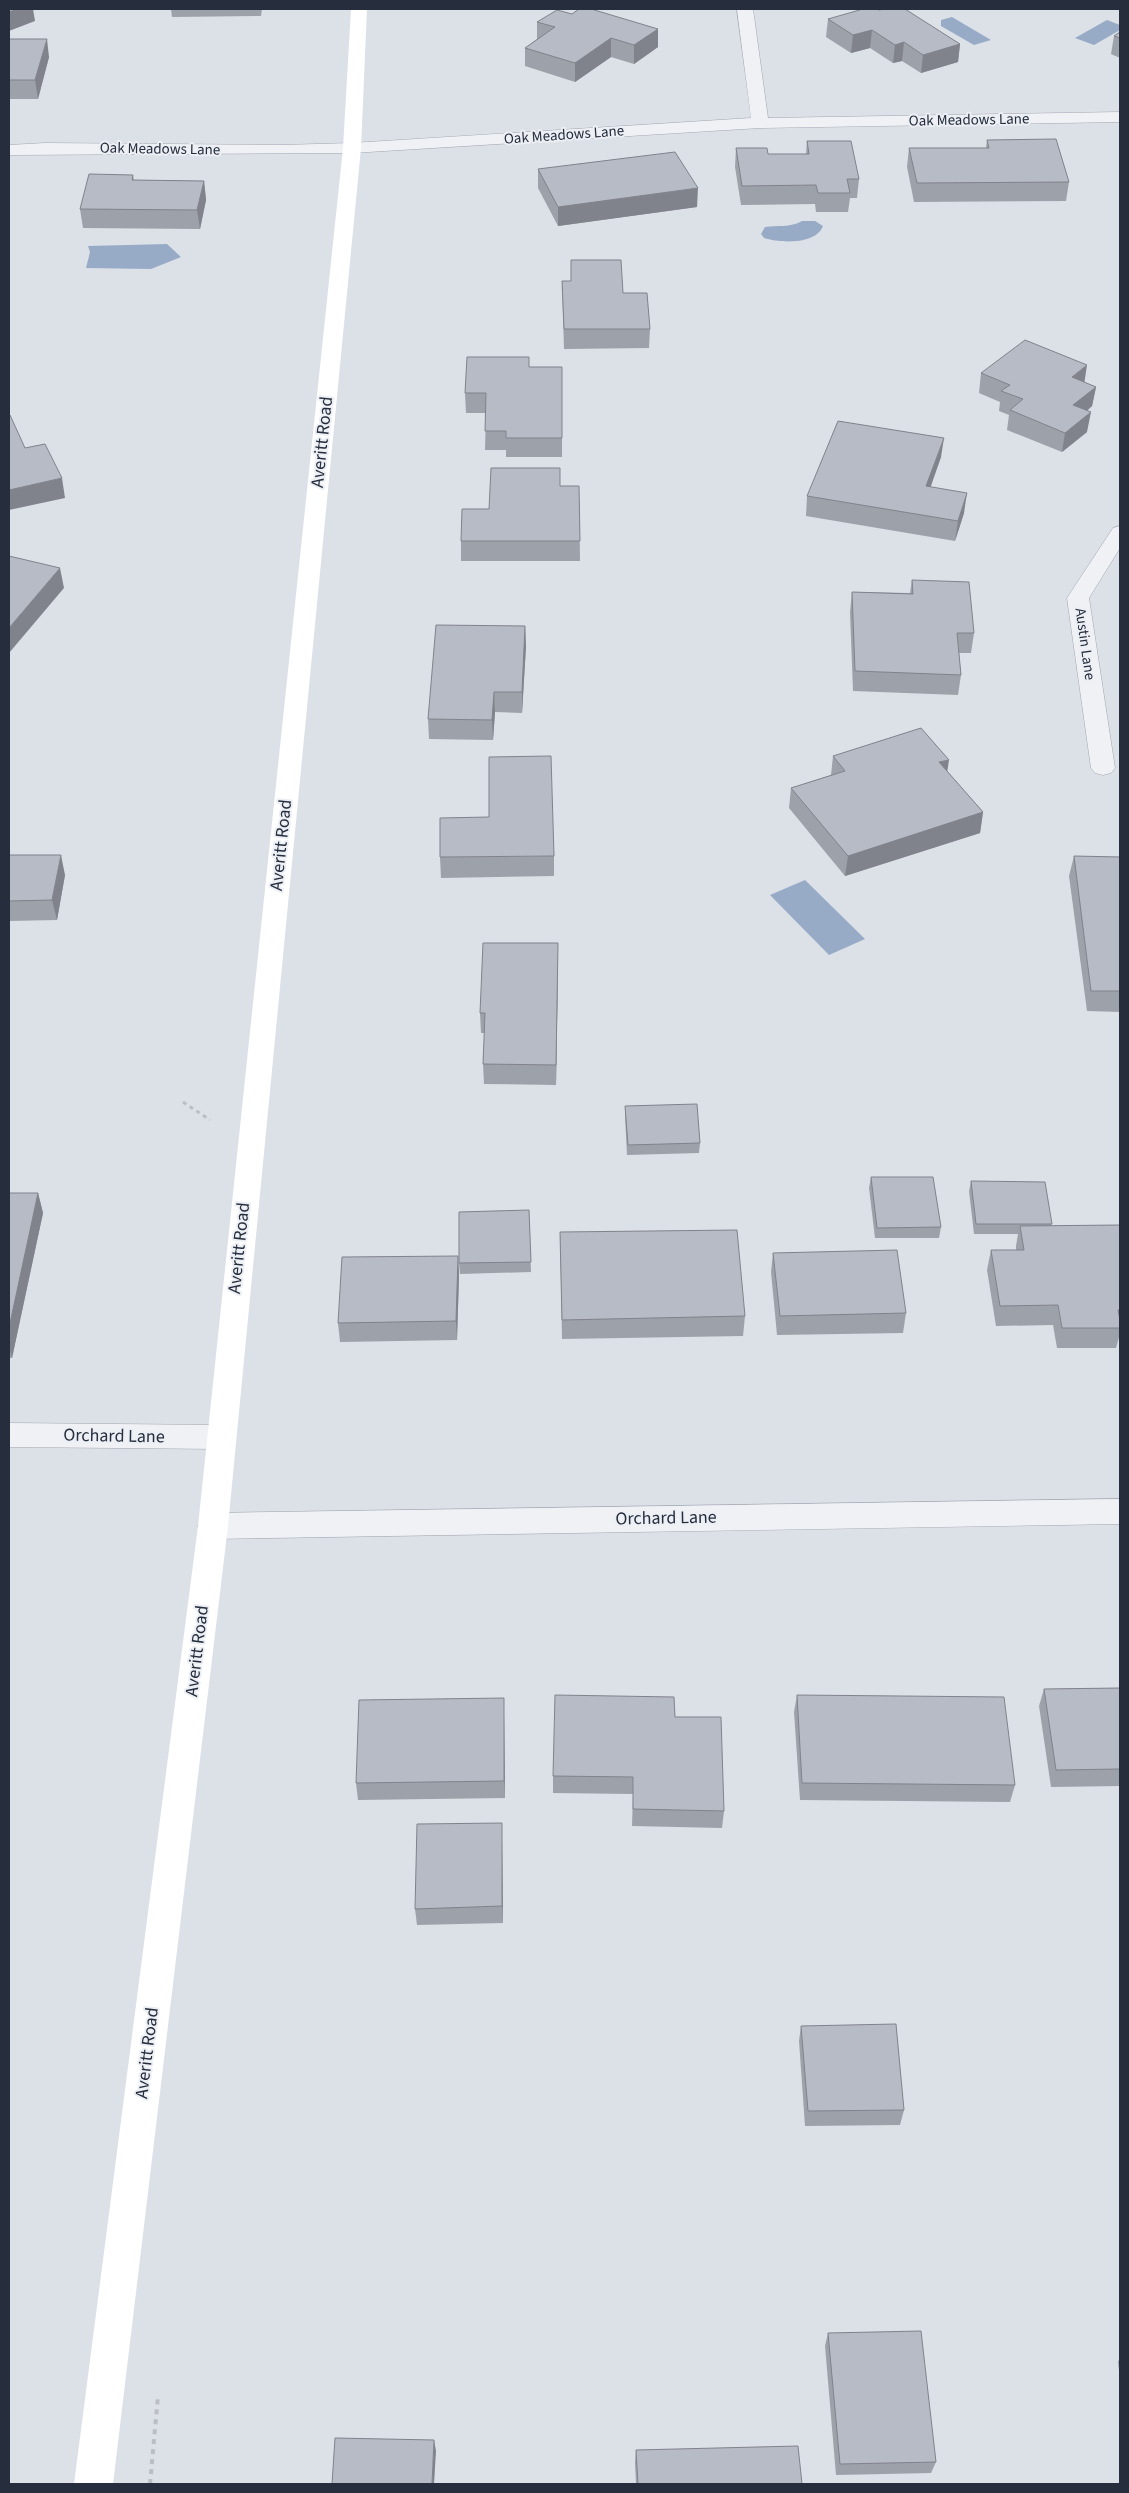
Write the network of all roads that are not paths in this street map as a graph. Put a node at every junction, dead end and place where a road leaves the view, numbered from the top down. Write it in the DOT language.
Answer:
graph roads {
  1 [pos="359,9"];
  2 [pos="745,9"];
  3 [pos="1120,117"];
  4 [pos="760,123"];
  5 [pos="352,148"];
  6 [pos="9,150"];
  7 [pos="1120,532"];
  8 [pos="1103,768"];
  9 [pos="9,1435"];
  10 [pos="220,1437"];
  11 [pos="1120,1511"];
  12 [pos="213,1526"];
  13 [pos="92,2484"];
  1 -- 5 [label="street, Averitt Road"];
  2 -- 4 [label="street"];
  3 -- 4 [label="street, Oak Meadows Lane"];
  4 -- 5 [label="street, Oak Meadows Lane"];
  5 -- 6 [label="street, Oak Meadows Lane"];
  5 -- 10 [label="street, Averitt Road"];
  7 -- 8 [label="street, Austin Lane"];
  9 -- 10 [label="street, Orchard Lane"];
  10 -- 12 [label="street, Averitt Road"];
  11 -- 12 [label="street, Orchard Lane"];
  12 -- 13 [label="street, Averitt Road"];
}
